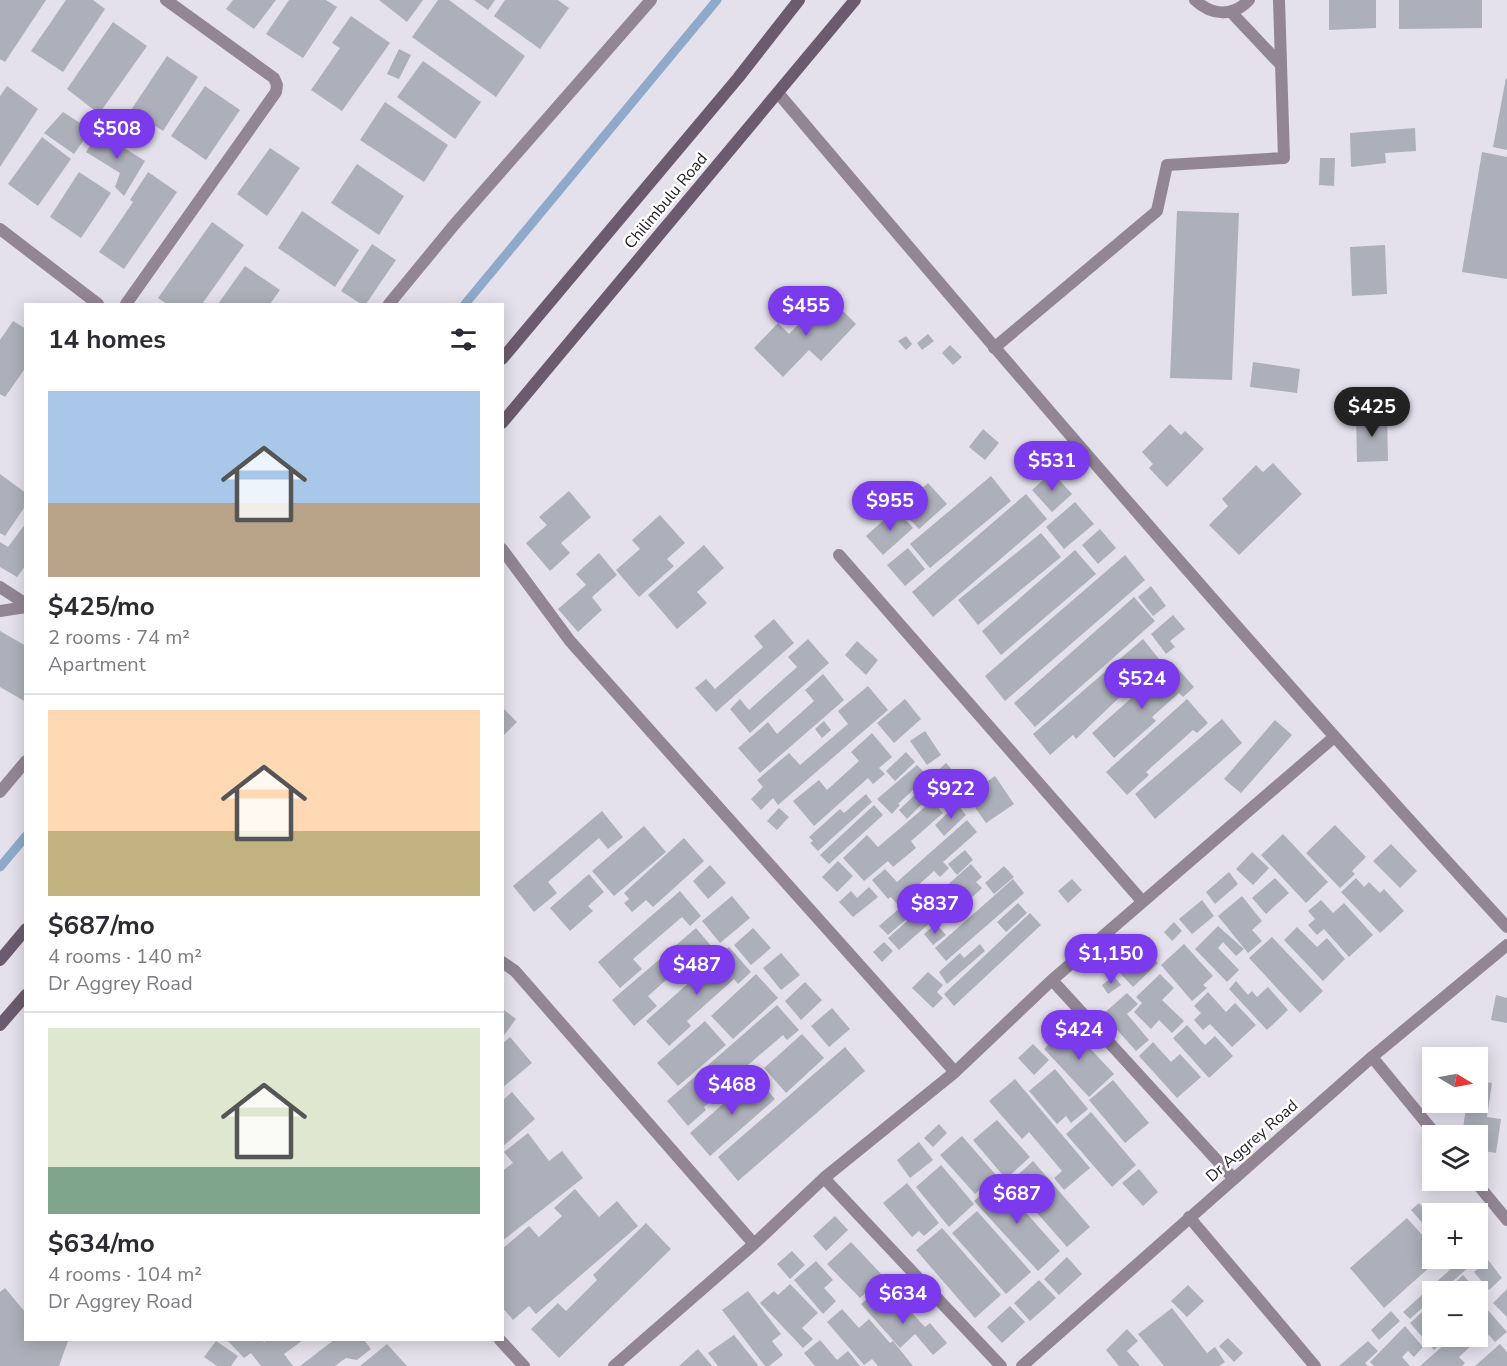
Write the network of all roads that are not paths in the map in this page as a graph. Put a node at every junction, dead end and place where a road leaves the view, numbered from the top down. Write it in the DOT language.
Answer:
graph roads {
  1 [pos="166,0"];
  2 [pos="651,0"];
  3 [pos="799,0"];
  4 [pos="855,0"];
  5 [pos="1195,0"];
  6 [pos="1249,0"];
  7 [pos="1279,0"];
  8 [pos="1231,12"];
  9 [pos="1281,65"];
  10 [pos="778,93"];
  11 [pos="0,229"];
  12 [pos="97,303"];
  13 [pos="127,303"];
  14 [pos="390,303"];
  15 [pos="994,348"];
  16 [pos="504,356"];
  17 [pos="504,421"];
  18 [pos="504,552"];
  19 [pos="838,555"];
  20 [pos="0,586"];
  21 [pos="24,604"];
  22 [pos="24,605"];
  23 [pos="0,610"];
  24 [pos="1333,738"];
  25 [pos="24,763"];
  26 [pos="0,792"];
  27 [pos="1142,901"];
  28 [pos="1507,927"];
  29 [pos="24,931"];
  30 [pos="1507,945"];
  31 [pos="0,960"];
  32 [pos="504,963"];
  33 [pos="1052,980"];
  34 [pos="24,997"];
  35 [pos="0,1025"];
  36 [pos="1372,1057"];
  37 [pos="955,1072"];
  38 [pos="1428,1125"];
  39 [pos="824,1178"];
  40 [pos="1234,1179"];
  41 [pos="1483,1191"];
  42 [pos="1189,1217"];
  43 [pos="1507,1220"];
  44 [pos="754,1244"];
  45 [pos="501,1341"];
  46 [pos="524,1366"];
  47 [pos="614,1366"];
  48 [pos="1001,1366"];
  49 [pos="1022,1366"];
  50 [pos="1315,1366"];
  1 -- 13 [label="street"];
  2 -- 14 [label="street"];
  3 -- 16 [label="main road, Chilimbulu Road"];
  4 -- 10 [label="main road, Chilimbulu Road"];
  5 -- 8 [label="street"];
  6 -- 8 [label="street"];
  7 -- 9 [label="street"];
  8 -- 9 [label="street"];
  9 -- 15 [label="street"];
  10 -- 15 [label="street"];
  10 -- 17 [label="main road, Chilimbulu Road"];
  11 -- 12 [label="street"];
  15 -- 24 [label="street"];
  18 -- 37 [label="street"];
  19 -- 27 [label="street"];
  20 -- 21 [label="street"];
  22 -- 23 [label="street"];
  24 -- 27 [label="street"];
  24 -- 28 [label="street"];
  25 -- 26 [label="street"];
  27 -- 33 [label="street"];
  29 -- 31 [label="main road"];
  30 -- 36 [label="street, Dr Aggrey Road"];
  32 -- 44 [label="street"];
  33 -- 37 [label="street"];
  33 -- 40 [label="street"];
  34 -- 35 [label="main road"];
  36 -- 38 [label="street"];
  36 -- 40 [label="street, Dr Aggrey Road"];
  37 -- 39 [label="street"];
  39 -- 44 [label="street"];
  39 -- 48 [label="street"];
  40 -- 42 [label="street, Dr Aggrey Road"];
  41 -- 43 [label="street"];
  42 -- 49 [label="street, Dr Aggrey Road"];
  42 -- 50 [label="street"];
  44 -- 47 [label="street"];
  45 -- 46 [label="street"];
}
